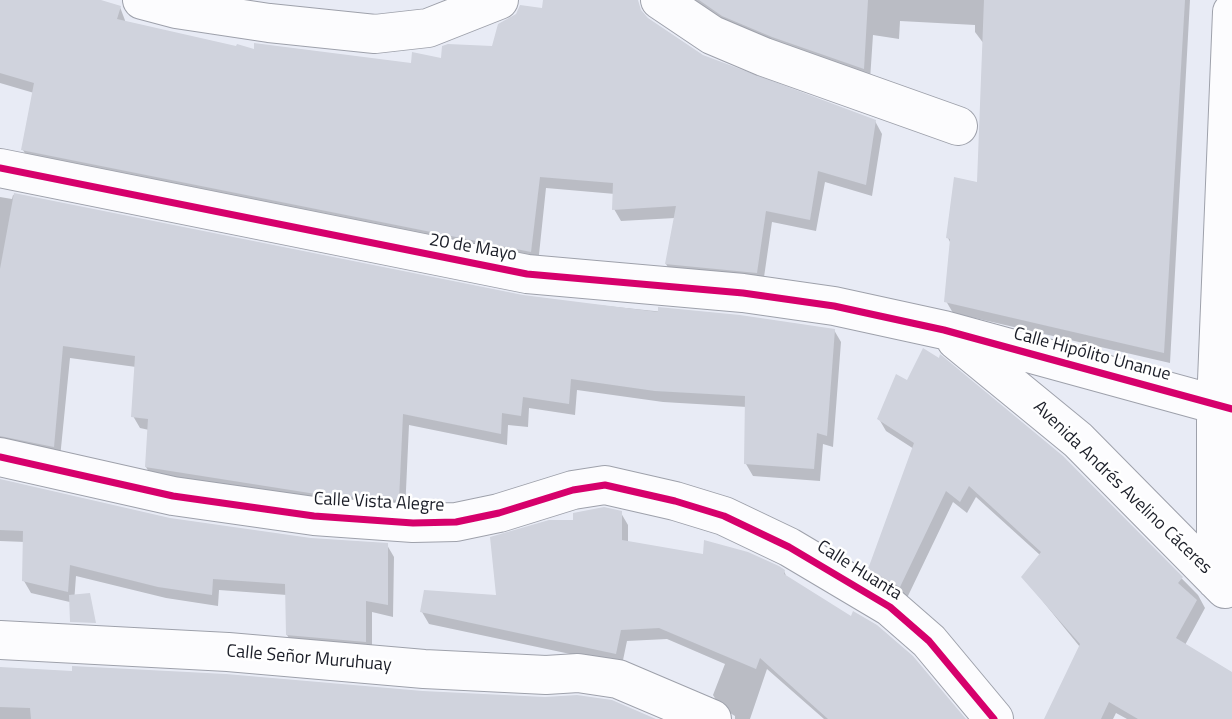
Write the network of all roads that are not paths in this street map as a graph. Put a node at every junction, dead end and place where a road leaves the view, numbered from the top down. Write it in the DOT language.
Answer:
graph roads {
  1 [pos="142,0"];
  2 [pos="499,0"];
  3 [pos="660,0"];
  4 [pos="1232,12"];
  5 [pos="958,126"];
  6 [pos="0,168"];
  7 [pos="944,330"];
  8 [pos="1224,407"];
  9 [pos="0,457"];
  10 [pos="789,547"];
  11 [pos="1224,588"];
  12 [pos="0,640"];
  13 [pos="712,719"];
  14 [pos="994,719"];
  1 -- 2 [label="street"];
  3 -- 5 [label="street"];
  4 -- 8 [label="street"];
  6 -- 7 [label="street, 20 de Mayo"];
  7 -- 8 [label="street, Calle Hipólito Unanue"];
  7 -- 11 [label="street, Avenida Andrés Avelino Cáceres"];
  8 -- 11 [label="street"];
  9 -- 10 [label="street, Calle Vista Alegre"];
  10 -- 14 [label="street, Calle Huanta"];
  12 -- 13 [label="street, Calle Señor Muruhuay"];
}
